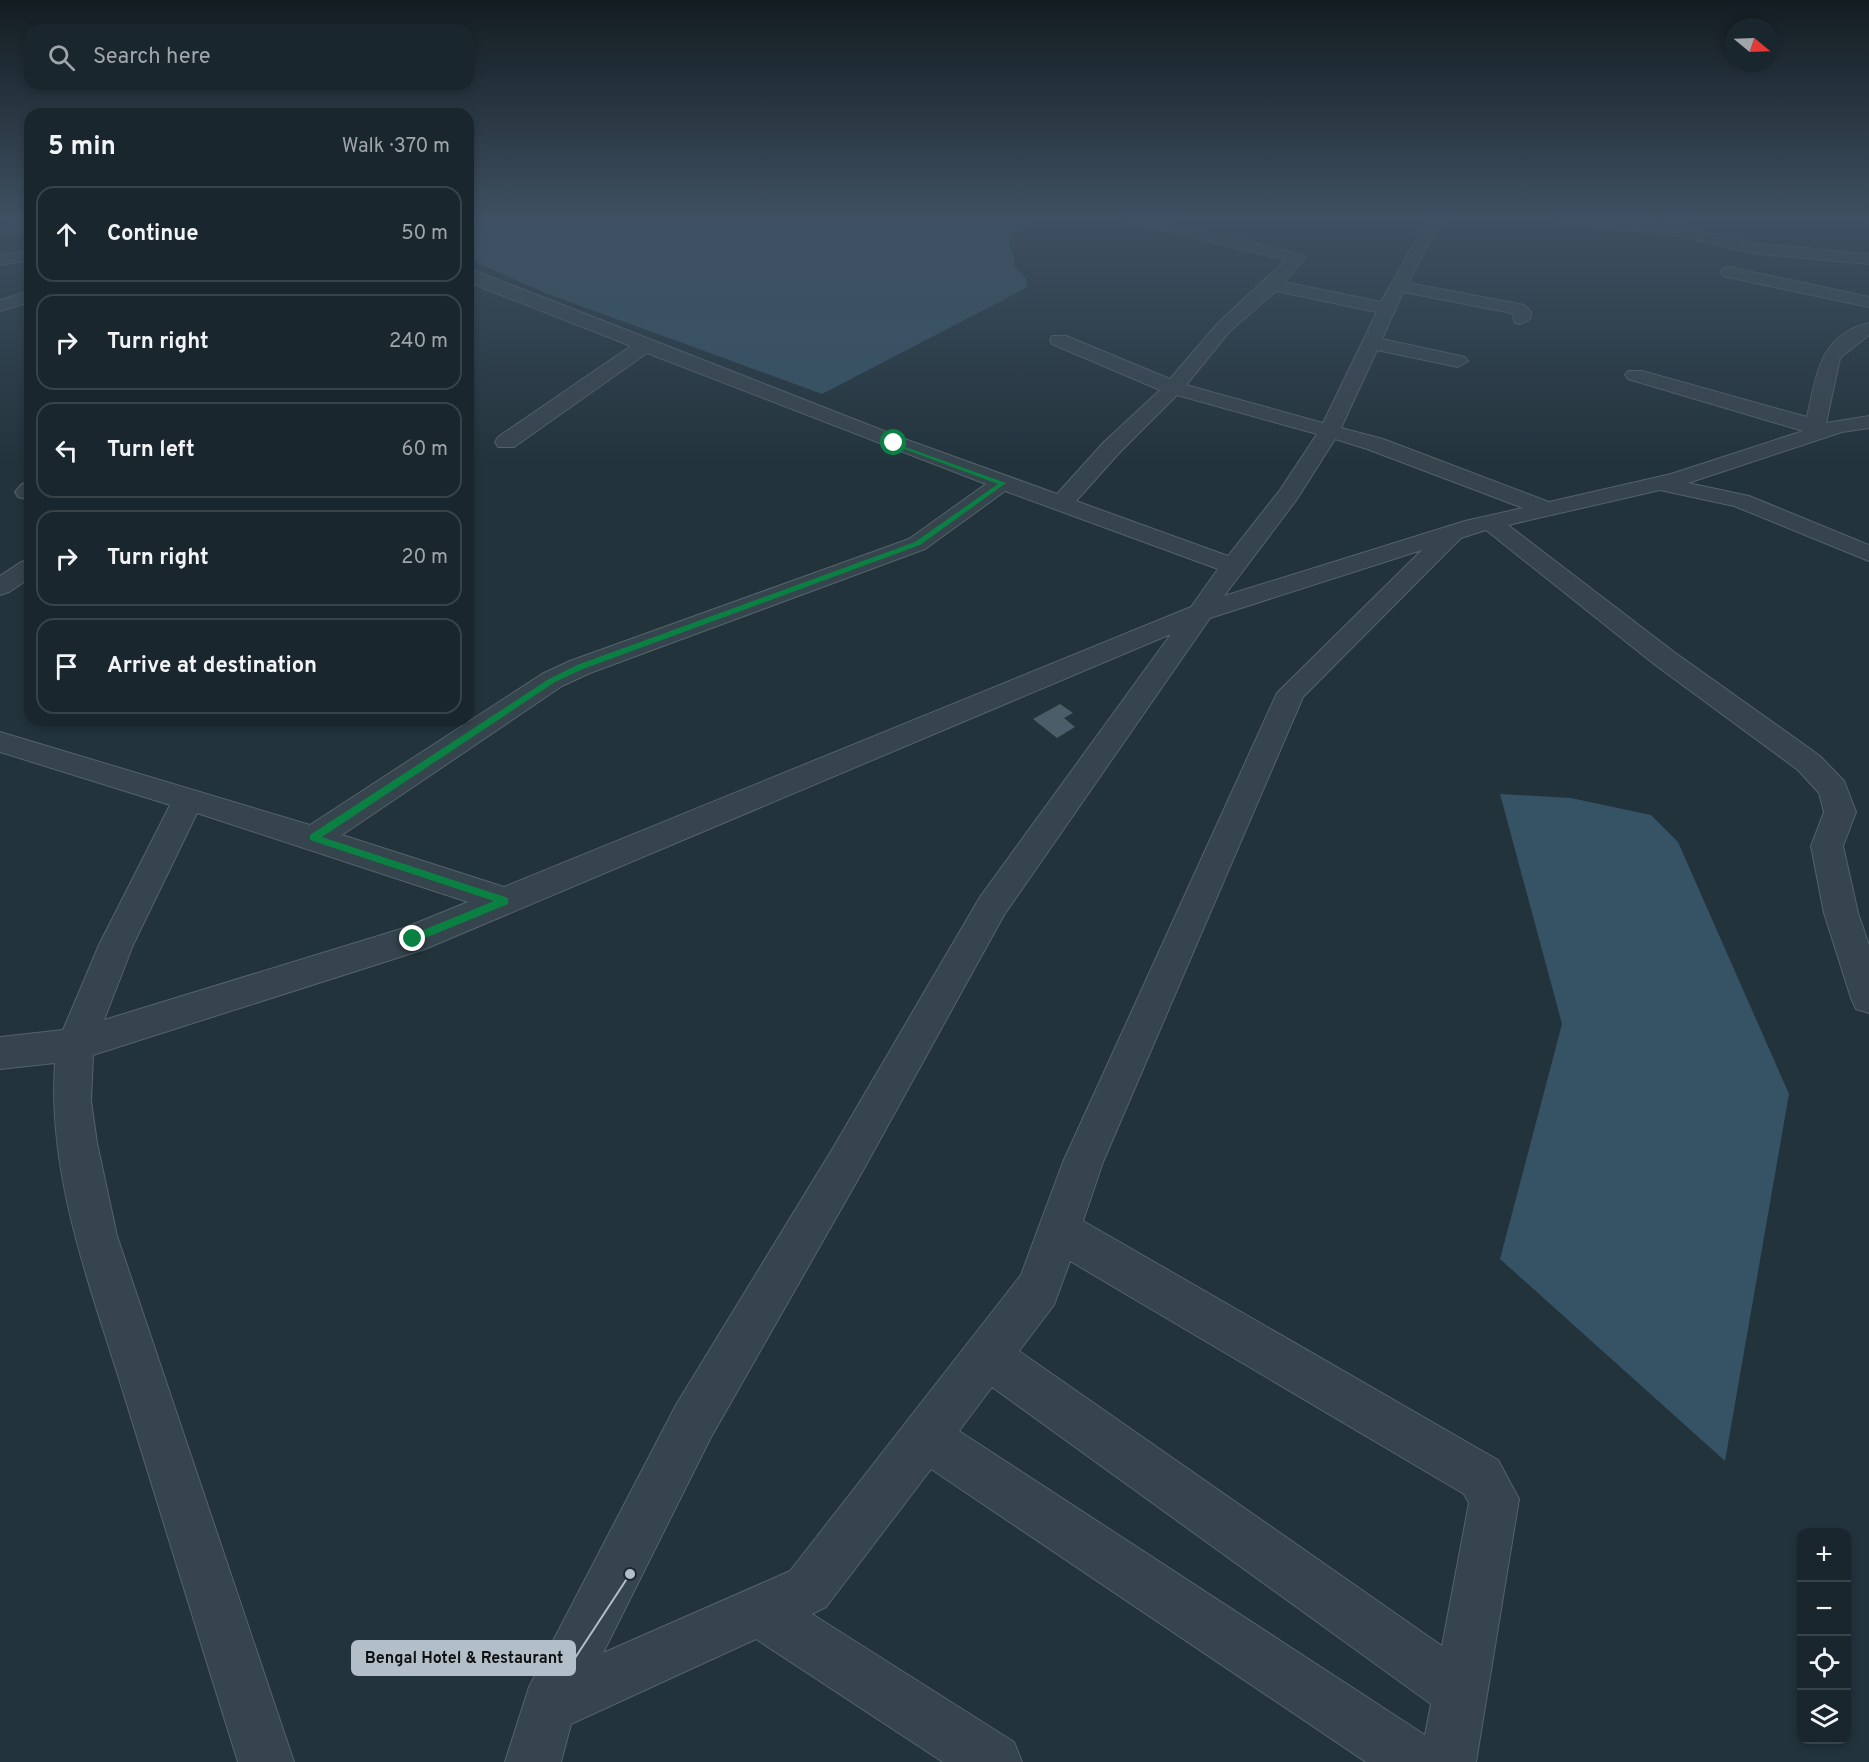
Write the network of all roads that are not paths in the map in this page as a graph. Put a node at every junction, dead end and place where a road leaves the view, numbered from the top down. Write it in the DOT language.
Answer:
graph roads {
  1 [pos="20,299"];
  2 [pos="528,299"];
  3 [pos="1256,299"];
  4 [pos="1392,299"];
  5 [pos="1416,299"];
  6 [pos="0,306"];
  7 [pos="1521,319"];
  8 [pos="1869,328"];
  9 [pos="1059,340"];
  10 [pos="1372,343"];
  11 [pos="646,345"];
  12 [pos="1458,362"];
  13 [pos="1635,375"];
  14 [pos="1173,388"];
  15 [pos="1869,422"];
  16 [pos="1814,430"];
  17 [pos="1329,432"];
  18 [pos="506,442"];
  19 [pos="1002,483"];
  20 [pos="1659,483"];
  21 [pos="1060,504"];
  22 [pos="1548,509"];
  23 [pos="1472,527"];
  24 [pos="1869,554"];
  25 [pos="1233,566"];
  26 [pos="24,571"];
  27 [pos="0,587"];
  28 [pos="1201,612"];
  29 [pos="0,742"];
  30 [pos="189,799"];
  31 [pos="314,838"];
  32 [pos="505,901"];
  33 [pos="1869,998"];
  34 [pos="75,1046"];
  35 [pos="0,1053"];
  36 [pos="1059,1231"];
  37 [pos="987,1356"];
  38 [pos="925,1437"];
  39 [pos="760,1611"];
  40 [pos="1460,1692"];
  41 [pos="548,1706"];
  42 [pos="266,1762"];
  43 [pos="532,1762"];
  44 [pos="994,1762"];
  45 [pos="1416,1762"];
  46 [pos="1448,1762"];
  1 -- 6 [label="street"];
  2 -- 11 [label="street"];
  3 -- 14 [label="street"];
  4 -- 10 [label="street"];
  5 -- 7 [label="street"];
  8 -- 16 [label="street"];
  9 -- 14 [label="street"];
  10 -- 12 [label="street"];
  10 -- 17 [label="street"];
  11 -- 18 [label="street"];
  11 -- 19 [label="street"];
  13 -- 16 [label="street"];
  14 -- 17 [label="street"];
  14 -- 21 [label="street"];
  15 -- 16 [label="street"];
  16 -- 20 [label="street"];
  17 -- 22 [label="street"];
  17 -- 25 [label="street"];
  19 -- 21 [label="street"];
  19 -- 31 [label="street"];
  20 -- 22 [label="street"];
  20 -- 24 [label="street"];
  21 -- 25 [label="street"];
  22 -- 23 [label="street"];
  23 -- 28 [label="street"];
  23 -- 33 [label="street"];
  23 -- 36 [label="street"];
  25 -- 28 [label="street"];
  26 -- 27 [label="street"];
  28 -- 32 [label="street"];
  28 -- 41 [label="street"];
  29 -- 30 [label="street"];
  30 -- 31 [label="street"];
  30 -- 34 [label="street"];
  31 -- 32 [label="street"];
  32 -- 34 [label="street"];
  34 -- 35 [label="street"];
  34 -- 42 [label="street"];
  36 -- 37 [label="street"];
  36 -- 40 [label="street"];
  37 -- 38 [label="street"];
  37 -- 40 [label="street"];
  38 -- 39 [label="street"];
  38 -- 45 [label="street"];
  39 -- 41 [label="street"];
  39 -- 44 [label="street"];
  40 -- 46 [label="street"];
  41 -- 43 [label="street"];
}
